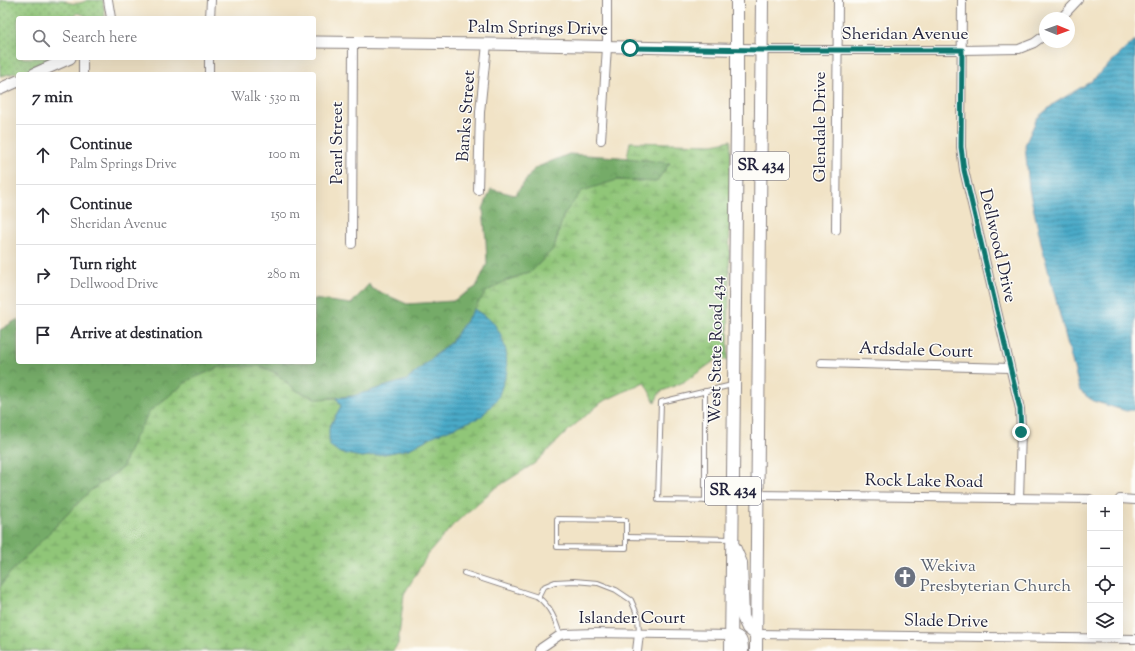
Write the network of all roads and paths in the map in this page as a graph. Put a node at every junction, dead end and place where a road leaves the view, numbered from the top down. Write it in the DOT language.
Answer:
graph roads {
  1 [pos="108,0"];
  2 [pos="210,0"];
  3 [pos="607,0"];
  4 [pos="737,0"];
  5 [pos="762,0"];
  6 [pos="838,0"];
  7 [pos="962,0"];
  8 [pos="1078,0"];
  9 [pos="1067,12"];
  10 [pos="111,16"];
  11 [pos="210,16"];
  12 [pos="1039,39"];
  13 [pos="316,42"];
  14 [pos="353,43"];
  15 [pos="487,44"];
  16 [pos="607,47"];
  17 [pos="837,49"];
  18 [pos="736,50"];
  19 [pos="762,50"];
  20 [pos="962,50"];
  21 [pos="66,60"];
  22 [pos="83,60"];
  23 [pos="210,60"];
  24 [pos="38,72"];
  25 [pos="83,72"];
  26 [pos="209,72"];
  27 [pos="16,82"];
  28 [pos="0,89"];
  29 [pos="601,140"];
  30 [pos="478,190"];
  31 [pos="836,230"];
  32 [pos="352,244"];
  33 [pos="821,364"];
  34 [pos="1010,368"];
  35 [pos="733,385"];
  36 [pos="706,391"];
  37 [pos="758,494"];
  38 [pos="733,498"];
  39 [pos="1019,498"];
  40 [pos="1087,499"];
  41 [pos="1123,499"];
  42 [pos="1135,500"];
  43 [pos="705,501"];
  44 [pos="626,537"];
  45 [pos="732,540"];
  46 [pos="464,573"];
  47 [pos="538,597"];
  48 [pos="639,634"];
  49 [pos="731,634"];
  50 [pos="756,634"];
  51 [pos="560,635"];
  52 [pos="1135,639"];
  53 [pos="540,651"];
  54 [pos="637,651"];
  55 [pos="731,651"];
  56 [pos="742,651"];
  57 [pos="756,651"];
  1 -- 10 [label="street"];
  2 -- 11 [label="street"];
  3 -- 16 [label="street"];
  4 -- 18 [label="main road, SR 434"];
  5 -- 19 [label="main road, SR 434"];
  6 -- 17 [label="street, Glendale Drive"];
  7 -- 20 [label="street, Dellwood Drive"];
  8 -- 9 [label="street"];
  12 -- 20 [label="street, Sheridan Avenue"];
  13 -- 14 [label="street, Palm Springs Drive"];
  14 -- 15 [label="street, Palm Springs Drive"];
  14 -- 32 [label="street, Pearl Street"];
  15 -- 16 [label="street, Palm Springs Drive"];
  15 -- 30 [label="street, Banks Street"];
  16 -- 18 [label="street, Palm Springs Drive"];
  16 -- 29 [label="street"];
  17 -- 19 [label="street, Sheridan Avenue"];
  17 -- 20 [label="street, Sheridan Avenue"];
  17 -- 31 [label="street, Glendale Drive"];
  18 -- 19 [label="street, Palm Springs Drive"];
  18 -- 35 [label="main road, West State Road 434 / SR 434"];
  19 -- 37 [label="main road, SR 434"];
  20 -- 34 [label="street, Dellwood Drive"];
  21 -- 24 [label="street"];
  22 -- 25 [label="street"];
  23 -- 26 [label="street"];
  27 -- 28 [label="street"];
  33 -- 34 [label="street, Ardsdale Court"];
  34 -- 39 [label="street, Dellwood Drive"];
  35 -- 36 [label="lane"];
  35 -- 38 [label="main road, West State Road 434 / SR 434"];
  36 -- 43 [label="lane"];
  36 -- 43 [label="lane"];
  37 -- 39 [label="street, Rock Lake Road"];
  37 -- 50 [label="main road, SR 434"];
  38 -- 43 [label="lane"];
  38 -- 45 [label="main road, West State Road 434 / SR 434"];
  39 -- 40 [label="street, Rock Lake Road"];
  41 -- 42 [label="street"];
  44 -- 44 [label="lane"];
  44 -- 45 [label="lane"];
  45 -- 49 [label="main road, West State Road 434 / SR 434"];
  45 -- 50 [label="main road"];
  46 -- 47 [label="lane"];
  47 -- 48 [label="lane"];
  47 -- 51 [label="lane"];
  48 -- 49 [label="street, Islander Court"];
  48 -- 51 [label="street, Islander Court"];
  48 -- 54 [label="street"];
  49 -- 55 [label="main road, West State Road 434 / SR 434"];
  49 -- 56 [label="main road"];
  50 -- 52 [label="street, Slade Drive"];
  50 -- 57 [label="main road, SR 434"];
  51 -- 53 [label="street, Islander Court"];
}
